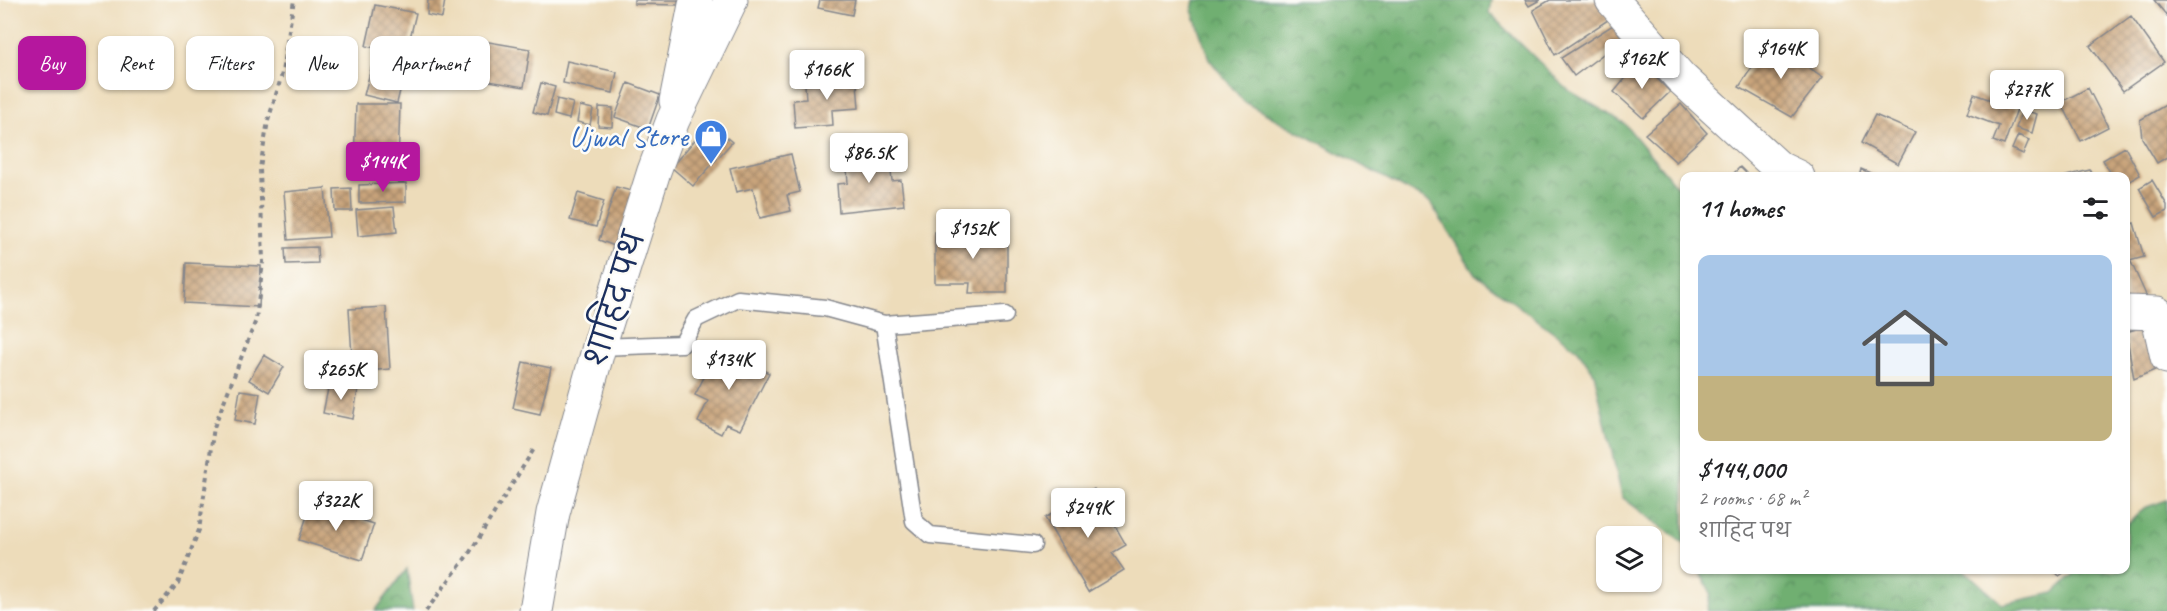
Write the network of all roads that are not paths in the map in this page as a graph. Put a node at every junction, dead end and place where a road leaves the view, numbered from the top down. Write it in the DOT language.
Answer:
graph roads {
  1 [pos="696,0"];
  2 [pos="731,0"];
  3 [pos="1612,0"];
  4 [pos="673,120"];
  5 [pos="1787,172"];
  6 [pos="2130,312"];
  7 [pos="1005,315"];
  8 [pos="884,324"];
  9 [pos="599,347"];
  10 [pos="2167,357"];
  11 [pos="1033,545"];
  12 [pos="536,611"];
  1 -- 4 [label="street"];
  2 -- 4 [label="street, शाहिद पथ"];
  3 -- 5 [label="street"];
  4 -- 9 [label="street, शाहिद पथ"];
  6 -- 10 [label="street"];
  7 -- 8 [label="lane"];
  8 -- 9 [label="lane"];
  8 -- 11 [label="lane"];
  9 -- 12 [label="street, शाहिद पथ"];
}
